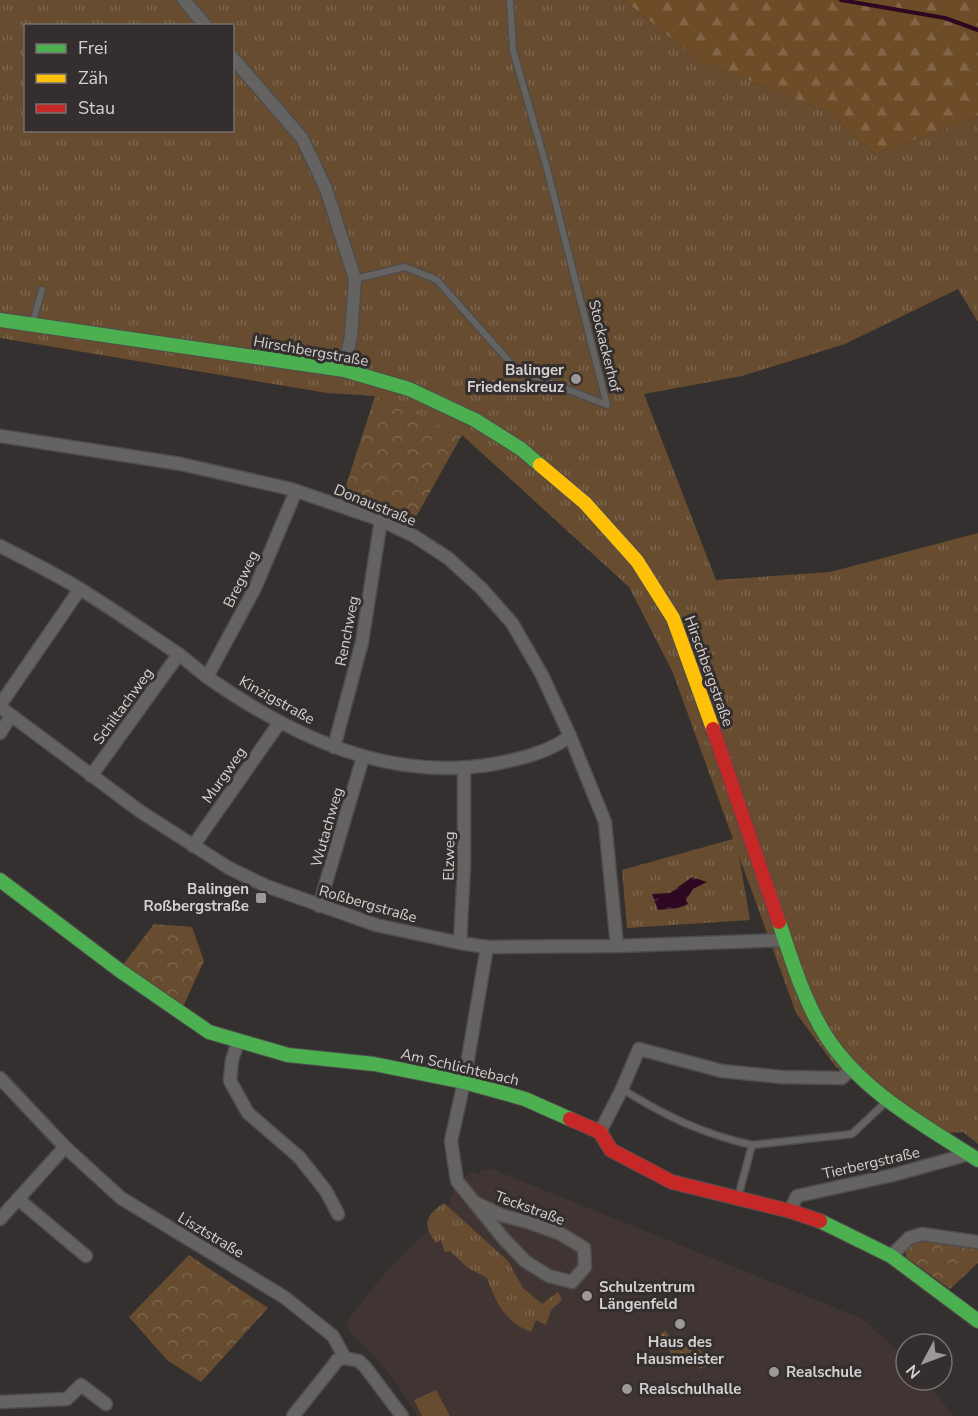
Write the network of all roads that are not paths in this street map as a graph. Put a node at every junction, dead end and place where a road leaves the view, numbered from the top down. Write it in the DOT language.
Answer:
graph roads {
  1 [pos="184,0"];
  2 [pos="510,0"];
  3 [pos="204,24"];
  4 [pos="234,59"];
  5 [pos="355,279"];
  6 [pos="42,290"];
  7 [pos="0,320"];
  8 [pos="32,324"];
  9 [pos="344,370"];
  10 [pos="0,436"];
  11 [pos="297,491"];
  12 [pos="381,520"];
  13 [pos="0,546"];
  14 [pos="80,589"];
  15 [pos="179,654"];
  16 [pos="207,677"];
  17 [pos="0,706"];
  18 [pos="11,716"];
  19 [pos="280,722"];
  20 [pos="0,733"];
  21 [pos="570,736"];
  22 [pos="334,747"];
  23 [pos="363,757"];
  24 [pos="464,769"];
  25 [pos="91,776"];
  26 [pos="193,846"];
  27 [pos="0,880"];
  28 [pos="319,906"];
  29 [pos="784,940"];
  30 [pos="460,943"];
  31 [pos="617,946"];
  32 [pos="487,947"];
  33 [pos="238,1042"];
  34 [pos="852,1068"];
  35 [pos="0,1078"];
  36 [pos="464,1082"];
  37 [pos="622,1089"];
  38 [pos="888,1099"];
  39 [pos="600,1132"];
  40 [pos="752,1145"];
  41 [pos="65,1147"];
  42 [pos="973,1157"];
  43 [pos="738,1197"];
  44 [pos="18,1199"];
  45 [pos="476,1203"];
  46 [pos="790,1211"];
  47 [pos="338,1214"];
  48 [pos="0,1219"];
  49 [pos="978,1242"];
  50 [pos="86,1256"];
  51 [pos="891,1256"];
  52 [pos="978,1321"];
  53 [pos="345,1358"];
  54 [pos="0,1402"];
  55 [pos="106,1404"];
  56 [pos="293,1416"];
  57 [pos="402,1416"];
  1 -- 3 [label="street"];
  2 -- 5 [label="lane, Stockackerhof"];
  4 -- 5 [label="street"];
  5 -- 9 [label="street"];
  6 -- 8 [label="lane"];
  7 -- 8 [label="street, Hirschbergstraße"];
  8 -- 9 [label="street, Hirschbergstraße"];
  9 -- 29 [label="street, Hirschbergstraße"];
  10 -- 11 [label="street, Donaustraße"];
  11 -- 12 [label="street, Donaustraße"];
  11 -- 16 [label="street, Bregweg"];
  12 -- 21 [label="street, Donaustraße"];
  12 -- 22 [label="street, Renchweg"];
  13 -- 14 [label="street, Kinzigstraße"];
  14 -- 15 [label="street, Kinzigstraße"];
  14 -- 17 [label="street"];
  15 -- 16 [label="street, Kinzigstraße"];
  15 -- 25 [label="street, Schiltachweg"];
  16 -- 19 [label="street, Kinzigstraße"];
  17 -- 18 [label="street, Roßbergstraße"];
  18 -- 20 [label="street"];
  18 -- 25 [label="street, Roßbergstraße"];
  19 -- 22 [label="street, Kinzigstraße"];
  19 -- 26 [label="street, Murgweg"];
  21 -- 24 [label="street, Kinzigstraße"];
  21 -- 31 [label="street, Donaustraße"];
  22 -- 23 [label="street, Kinzigstraße"];
  23 -- 24 [label="street, Kinzigstraße"];
  23 -- 28 [label="street, Wutachweg"];
  24 -- 30 [label="street, Elzweg"];
  25 -- 26 [label="street, Roßbergstraße"];
  26 -- 28 [label="street, Roßbergstraße"];
  27 -- 33 [label="street, Am Schlichtebach"];
  28 -- 30 [label="street, Roßbergstraße"];
  29 -- 31 [label="street, Roßbergstraße"];
  29 -- 34 [label="street, Hirschbergstraße"];
  30 -- 32 [label="street, Roßbergstraße"];
  31 -- 32 [label="street, Roßbergstraße"];
  32 -- 36 [label="street, Teckstraße"];
  33 -- 36 [label="street, Am Schlichtebach"];
  33 -- 47 [label="street"];
  34 -- 37 [label="street"];
  34 -- 38 [label="street, Hirschbergstraße"];
  35 -- 41 [label="street, Lisztstraße"];
  36 -- 39 [label="street, Am Schlichtebach"];
  36 -- 45 [label="street, Teckstraße"];
  37 -- 39 [label="street"];
  37 -- 40 [label="lane"];
  38 -- 40 [label="lane"];
  38 -- 42 [label="street, Hirschbergstraße"];
  39 -- 43 [label="street, Am Schlichtebach"];
  40 -- 43 [label="lane"];
  41 -- 44 [label="street"];
  41 -- 53 [label="street, Lisztstraße"];
  42 -- 46 [label="street, Tierbergstraße"];
  43 -- 46 [label="street, Am Schlichtebach"];
  44 -- 48 [label="street"];
  44 -- 50 [label="street"];
  45 -- 45 [label="street, Teckstraße"];
  46 -- 51 [label="street, Am Schlichtebach"];
  49 -- 51 [label="street"];
  51 -- 52 [label="street, Am Schlichtebach"];
  53 -- 56 [label="street"];
  53 -- 57 [label="street, Lisztstraße"];
  54 -- 55 [label="street"];
}
